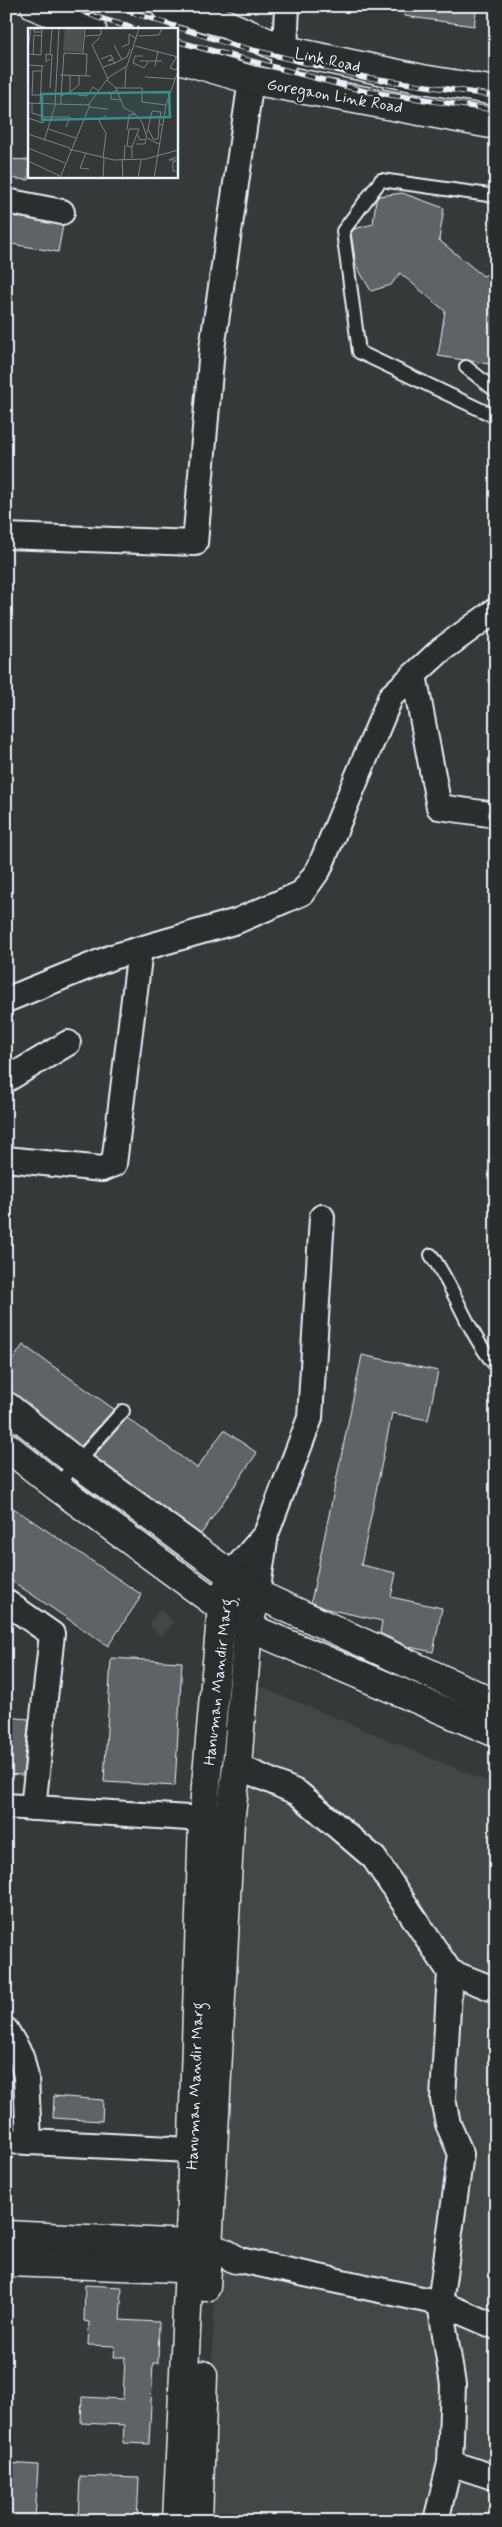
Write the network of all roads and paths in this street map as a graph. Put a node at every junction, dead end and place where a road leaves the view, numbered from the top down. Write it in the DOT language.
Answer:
graph roads {
  1 [pos="35,6"];
  2 [pos="165,6"];
  3 [pos="287,6"];
  4 [pos="90,28"];
  5 [pos="285,50"];
  6 [pos="178,59"];
  7 [pos="251,80"];
  8 [pos="280,84"];
  9 [pos="496,91"];
  10 [pos="496,125"];
  11 [pos="496,196"];
  12 [pos="6,201"];
  13 [pos="62,212"];
  14 [pos="466,367"];
  15 [pos="496,390"];
  16 [pos="496,417"];
  17 [pos="6,536"];
  18 [pos="496,610"];
  19 [pos="414,675"];
  20 [pos="496,815"];
  21 [pos="140,949"];
  22 [pos="6,1000"];
  23 [pos="68,1043"];
  24 [pos="6,1080"];
  25 [pos="6,1159"];
  26 [pos="322,1216"];
  27 [pos="431,1255"];
  28 [pos="496,1366"];
  29 [pos="6,1406"];
  30 [pos="123,1411"];
  31 [pos="6,1446"];
  32 [pos="77,1463"];
  33 [pos="56,1486"];
  34 [pos="266,1534"];
  35 [pos="231,1574"];
  36 [pos="257,1594"];
  37 [pos="6,1602"];
  38 [pos="222,1606"];
  39 [pos="248,1627"];
  40 [pos="213,1700"];
  41 [pos="496,1704"];
  42 [pos="242,1705"];
  43 [pos="496,1733"];
  44 [pos="237,1766"];
  45 [pos="6,1806"];
  46 [pos="33,1808"];
  47 [pos="204,1819"];
  48 [pos="450,1972"];
  49 [pos="496,1990"];
  50 [pos="6,2030"];
  51 [pos="6,2141"];
  52 [pos="30,2142"];
  53 [pos="191,2150"];
  54 [pos="6,2235"];
  55 [pos="198,2257"];
  56 [pos="235,2260"];
  57 [pos="6,2262"];
  58 [pos="440,2303"];
  59 [pos="496,2327"];
  60 [pos="450,2463"];
  61 [pos="496,2478"];
  62 [pos="177,2521"];
  63 [pos="198,2521"];
  64 [pos="436,2521"];
  1 -- 4 [label="main road"];
  2 -- 5 [label="main road, Link Road"];
  3 -- 5 [label="street"];
  5 -- 8 [label="street"];
  5 -- 9 [label="main road, Link Road"];
  6 -- 7 [label="main road, Goregaon Link Road"];
  7 -- 8 [label="main road, Goregaon Link Road"];
  7 -- 17 [label="street"];
  8 -- 10 [label="main road, Goregaon Link Road"];
  11 -- 16 [label="lane"];
  12 -- 13 [label="street"];
  14 -- 15 [label="lane"];
  18 -- 19 [label="street"];
  19 -- 20 [label="street"];
  19 -- 21 [label="street"];
  21 -- 22 [label="street"];
  21 -- 25 [label="street"];
  23 -- 24 [label="street"];
  26 -- 34 [label="street"];
  27 -- 28 [label="lane"];
  29 -- 32 [label="main road"];
  30 -- 32 [label="lane"];
  31 -- 33 [label="main road"];
  32 -- 33 [label="lane"];
  32 -- 35 [label="main road"];
  33 -- 38 [label="main road"];
  34 -- 35 [label="street, Hanuman Mandir Marg"];
  34 -- 36 [label="street, Hanuman Mandir Marg"];
  35 -- 36 [label="main road"];
  35 -- 38 [label="main road, Hanuman Mandir Marg"];
  36 -- 39 [label="main road, Hanuman Mandir Marg"];
  36 -- 41 [label="main road"];
  37 -- 46 [label="street"];
  38 -- 39 [label="main road"];
  38 -- 40 [label="main road, Hanuman Mandir Marg"];
  39 -- 42 [label="main road, Hanuman Mandir Marg"];
  39 -- 43 [label="main road"];
  40 -- 42 [label="main road"];
  40 -- 47 [label="main road, Hanuman Mandir Marg"];
  42 -- 44 [label="main road, Hanuman Mandir Marg"];
  44 -- 48 [label="street"];
  44 -- 55 [label="main road, Hanuman Mandir Marg"];
  45 -- 46 [label="street"];
  46 -- 47 [label="street"];
  47 -- 53 [label="main road, Hanuman Mandir Marg"];
  48 -- 49 [label="street"];
  48 -- 58 [label="street"];
  50 -- 52 [label="street"];
  51 -- 52 [label="street"];
  52 -- 53 [label="street"];
  53 -- 55 [label="main road, Hanuman Mandir Marg"];
  54 -- 55 [label="main road"];
  55 -- 56 [label="main road"];
  55 -- 57 [label="main road"];
  55 -- 62 [label="main road, Hanuman Mandir Marg"];
  55 -- 63 [label="main road"];
  56 -- 58 [label="street"];
  58 -- 59 [label="street"];
  58 -- 60 [label="street"];
  60 -- 61 [label="street"];
  60 -- 64 [label="street"];
}
